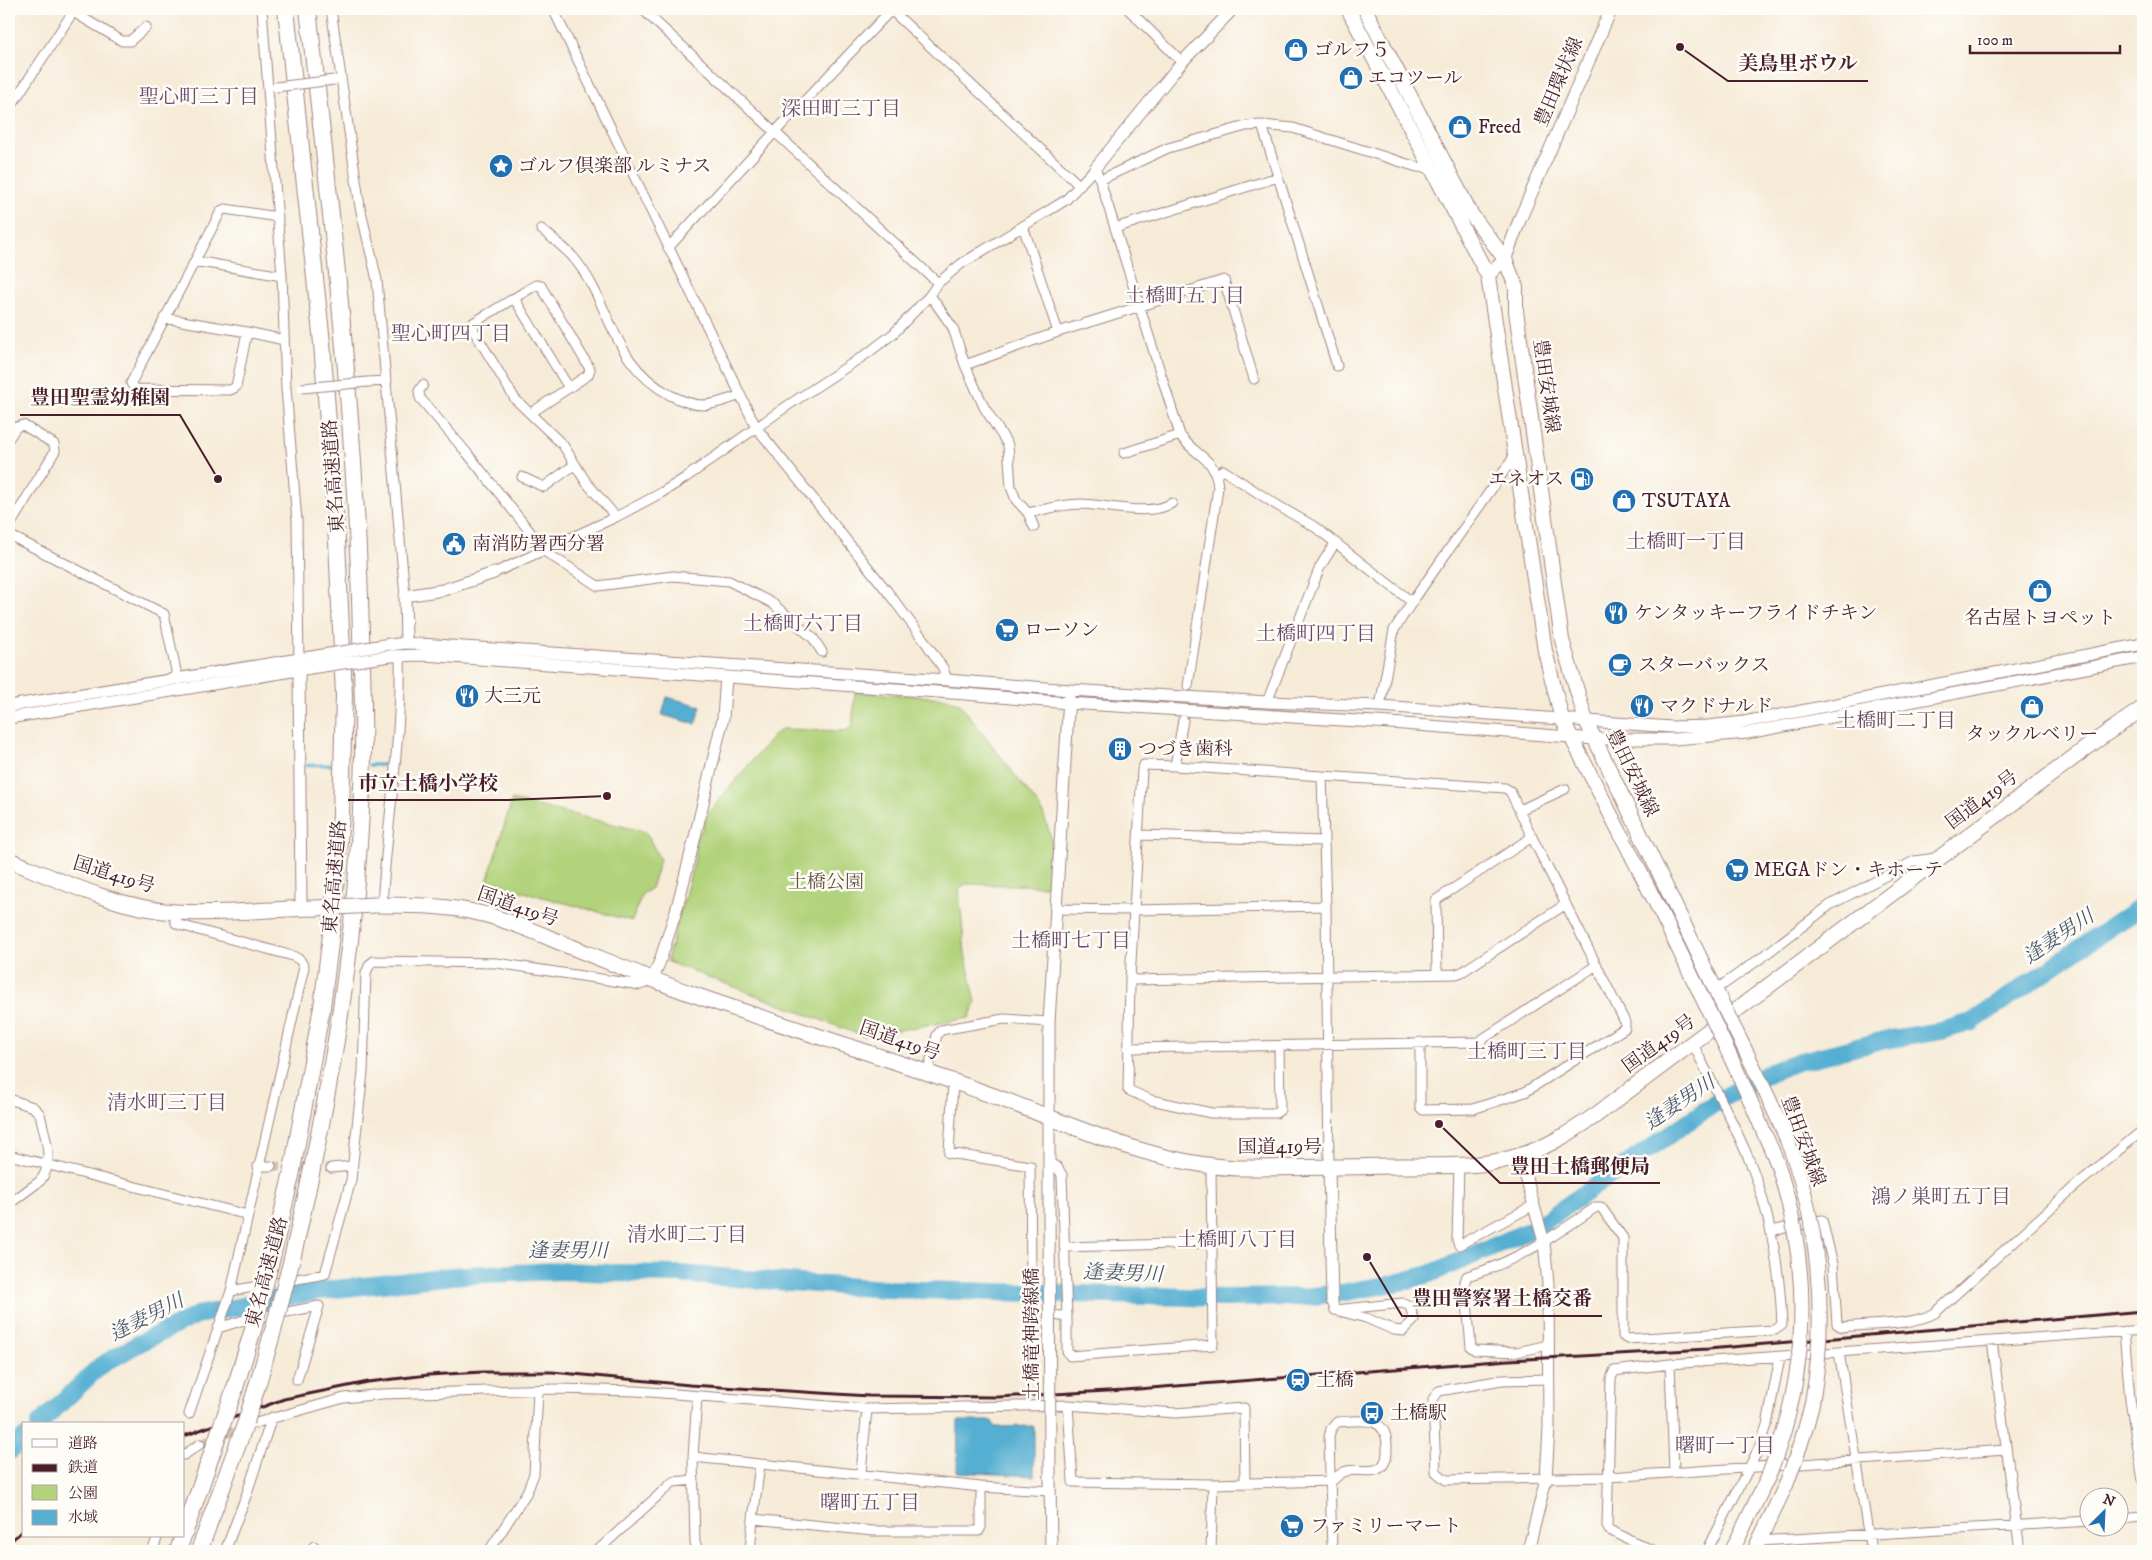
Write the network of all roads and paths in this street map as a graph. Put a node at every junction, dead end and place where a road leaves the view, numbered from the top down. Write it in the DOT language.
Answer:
graph roads {
  1 [pos="262,9"];
  2 [pos="286,9"];
  3 [pos="308,9"];
  4 [pos="331,9"];
  5 [pos="553,9"];
  6 [pos="642,9"];
  7 [pos="891,9"];
  8 [pos="1128,9"];
  9 [pos="1233,9"];
  10 [pos="1348,9"];
  11 [pos="1365,9"];
  12 [pos="1611,9"];
  13 [pos="74,10"];
  14 [pos="146,27"];
  15 [pos="1182,62"];
  16 [pos="338,79"];
  17 [pos="271,87"];
  18 [pos="9,109"];
  19 [pos="1262,125"];
  20 [pos="775,132"];
  21 [pos="1094,168"];
  22 [pos="1431,168"];
  23 [pos="1278,177"];
  24 [pos="1100,180"];
  25 [pos="1080,186"];
  26 [pos="278,217"];
  27 [pos="1023,226"];
  28 [pos="1116,228"];
  29 [pos="542,229"];
  30 [pos="668,248"];
  31 [pos="1505,259"];
  32 [pos="195,261"];
  33 [pos="282,276"];
  34 [pos="1488,276"];
  35 [pos="938,283"];
  36 [pos="930,295"];
  37 [pos="514,298"];
  38 [pos="1139,307"];
  39 [pos="164,318"];
  40 [pos="247,332"];
  41 [pos="1058,332"];
  42 [pos="284,340"];
  43 [pos="965,365"];
  44 [pos="1337,366"];
  45 [pos="1254,379"];
  46 [pos="387,381"];
  47 [pos="422,386"];
  48 [pos="286,388"];
  49 [pos="569,388"];
  50 [pos="739,396"];
  51 [pos="531,413"];
  52 [pos="756,427"];
  53 [pos="1180,435"];
  54 [pos="9,438"];
  55 [pos="1124,453"];
  56 [pos="1514,457"];
  57 [pos="574,465"];
  58 [pos="1217,474"];
  59 [pos="522,478"];
  60 [pos="1172,503"];
  61 [pos="1028,513"];
  62 [pos="616,517"];
  63 [pos="9,527"];
  64 [pos="1034,527"];
  65 [pos="9,535"];
  66 [pos="1336,543"];
  67 [pos="543,549"];
  68 [pos="494,573"];
  69 [pos="405,596"];
  70 [pos="1412,602"];
  71 [pos="406,644"];
  72 [pos="2143,644"];
  73 [pos="392,650"];
  74 [pos="822,652"];
  75 [pos="2143,657"];
  76 [pos="305,663"];
  77 [pos="726,677"];
  78 [pos="178,680"];
  79 [pos="947,680"];
  80 [pos="1188,686"];
  81 [pos="1070,690"];
  82 [pos="1267,702"];
  83 [pos="1068,703"];
  84 [pos="9,706"];
  85 [pos="1380,706"];
  86 [pos="2143,708"];
  87 [pos="9,718"];
  88 [pos="1562,719"];
  89 [pos="1183,720"];
  90 [pos="1586,721"];
  91 [pos="1570,736"];
  92 [pos="1595,739"];
  93 [pos="1175,766"];
  94 [pos="1322,776"];
  95 [pos="1565,789"];
  96 [pos="1520,810"];
  97 [pos="1139,835"];
  98 [pos="1532,837"];
  99 [pos="1324,841"];
  100 [pos="1938,858"];
  101 [pos="9,860"];
  102 [pos="1566,904"];
  103 [pos="378,905"];
  104 [pos="1326,906"];
  105 [pos="308,908"];
  106 [pos="1055,909"];
  107 [pos="1134,910"];
  108 [pos="173,912"];
  109 [pos="1597,965"];
  110 [pos="1437,974"];
  111 [pos="1327,975"];
  112 [pos="652,980"];
  113 [pos="1130,980"];
  114 [pos="1716,992"];
  115 [pos="1049,1022"];
  116 [pos="1420,1042"];
  117 [pos="1328,1044"];
  118 [pos="1693,1044"];
  119 [pos="1279,1046"];
  120 [pos="1128,1048"];
  121 [pos="928,1071"];
  122 [pos="953,1081"];
  123 [pos="9,1099"];
  124 [pos="1049,1117"];
  125 [pos="2143,1130"];
  126 [pos="9,1155"];
  127 [pos="1520,1156"];
  128 [pos="1048,1163"];
  129 [pos="47,1165"];
  130 [pos="1459,1165"];
  131 [pos="258,1166"];
  132 [pos="271,1166"];
  133 [pos="352,1166"];
  134 [pos="1211,1167"];
  135 [pos="1329,1167"];
  136 [pos="331,1168"];
  137 [pos="9,1204"];
  138 [pos="1535,1208"];
  139 [pos="248,1215"];
  140 [pos="1771,1230"];
  141 [pos="1544,1242"];
  142 [pos="1212,1243"];
  143 [pos="1064,1247"];
  144 [pos="1031,1280"];
  145 [pos="230,1292"];
  146 [pos="1333,1306"];
  147 [pos="1067,1314"];
  148 [pos="1054,1315"];
  149 [pos="219,1325"];
  150 [pos="2143,1330"];
  151 [pos="2124,1332"];
  152 [pos="1992,1341"];
  153 [pos="1548,1345"];
  154 [pos="1839,1352"];
  155 [pos="1780,1357"];
  156 [pos="1670,1364"];
  157 [pos="297,1380"];
  158 [pos="1549,1380"];
  159 [pos="538,1390"];
  160 [pos="697,1396"];
  161 [pos="1068,1405"];
  162 [pos="867,1409"];
  163 [pos="190,1414"];
  164 [pos="272,1417"];
  165 [pos="251,1422"];
  166 [pos="200,1444"];
  167 [pos="2006,1450"];
  168 [pos="185,1454"];
  169 [pos="1330,1455"];
  170 [pos="692,1457"];
  171 [pos="1857,1460"];
  172 [pos="760,1464"];
  173 [pos="1750,1467"];
  174 [pos="1345,1471"];
  175 [pos="1674,1472"];
  176 [pos="861,1473"];
  177 [pos="1609,1477"];
  178 [pos="1546,1479"];
  179 [pos="694,1480"];
  180 [pos="1332,1481"];
  181 [pos="2143,1481"];
  182 [pos="1213,1484"];
  183 [pos="1245,1484"];
  184 [pos="981,1487"];
  185 [pos="1050,1491"];
  186 [pos="2143,1517"];
  187 [pos="2130,1518"];
  188 [pos="753,1519"];
  189 [pos="2080,1522"];
  190 [pos="2017,1527"];
  191 [pos="185,1529"];
  192 [pos="1869,1536"];
  193 [pos="157,1538"];
  194 [pos="182,1538"];
  195 [pos="1756,1546"];
  196 [pos="152,1551"];
  197 [pos="178,1551"];
  198 [pos="199,1551"];
  199 [pos="225,1551"];
  200 [pos="489,1551"];
  201 [pos="597,1551"];
  202 [pos="699,1551"];
  203 [pos="750,1551"];
  204 [pos="1052,1551"];
  205 [pos="1211,1551"];
  206 [pos="1332,1551"];
  207 [pos="1528,1551"];
  208 [pos="1654,1551"];
  209 [pos="1707,1551"];
  210 [pos="1732,1551"];
  211 [pos="1871,1551"];
  212 [pos="2020,1551"];
  1 -- 17 [label="street"];
  2 -- 191 [label="highway, 東名高速道路, bridge"];
  3 -- 165 [label="highway, 東名高速道路, bridge"];
  4 -- 16 [label="street"];
  5 -- 30 [label="street"];
  6 -- 20 [label="street"];
  7 -- 20 [label="street"];
  7 -- 25 [label="street"];
  8 -- 15 [label="street"];
  9 -- 15 [label="street"];
  10 -- 22 [label="main road, 豊田安城線"];
  11 -- 31 [label="main road, 豊田安城線"];
  12 -- 31 [label="main road, 豊田環状線"];
  13 -- 14 [label="street"];
  13 -- 18 [label="street"];
  15 -- 21 [label="street"];
  16 -- 17 [label="street, bridge"];
  16 -- 46 [label="street"];
  17 -- 26 [label="street"];
  19 -- 22 [label="street"];
  19 -- 23 [label="street"];
  19 -- 24 [label="street"];
  20 -- 30 [label="street"];
  20 -- 35 [label="street"];
  21 -- 24 [label="street"];
  21 -- 25 [label="street"];
  22 -- 34 [label="main road, 豊田安城線"];
  23 -- 28 [label="street"];
  23 -- 44 [label="street"];
  24 -- 28 [label="street"];
  25 -- 27 [label="street"];
  26 -- 32 [label="street"];
  26 -- 33 [label="street"];
  27 -- 35 [label="street"];
  27 -- 41 [label="street"];
  28 -- 38 [label="street"];
  29 -- 50 [label="street"];
  30 -- 50 [label="street"];
  31 -- 34 [label="main road, 豊田環状線"];
  31 -- 90 [label="main road, 豊田安城線"];
  32 -- 33 [label="street"];
  32 -- 39 [label="street"];
  33 -- 42 [label="street"];
  34 -- 56 [label="main road, 豊田安城線"];
  35 -- 36 [label="street"];
  36 -- 43 [label="street"];
  36 -- 52 [label="street"];
  37 -- 49 [label="street"];
  37 -- 49 [label="street"];
  37 -- 51 [label="street"];
  38 -- 41 [label="street"];
  38 -- 45 [label="street"];
  38 -- 53 [label="street"];
  39 -- 40 [label="street"];
  39 -- 40 [label="street"];
  40 -- 42 [label="street"];
  41 -- 43 [label="street"];
  42 -- 48 [label="street"];
  43 -- 61 [label="street"];
  46 -- 48 [label="street, bridge"];
  46 -- 69 [label="street"];
  47 -- 67 [label="street"];
  48 -- 76 [label="street"];
  49 -- 51 [label="street"];
  50 -- 52 [label="street"];
  51 -- 57 [label="street"];
  52 -- 62 [label="street"];
  52 -- 79 [label="street"];
  53 -- 55 [label="street"];
  53 -- 58 [label="street"];
  54 -- 63 [label="street"];
  56 -- 70 [label="street"];
  56 -- 88 [label="main road, 豊田安城線"];
  57 -- 59 [label="street"];
  57 -- 62 [label="street"];
  58 -- 66 [label="street"];
  58 -- 80 [label="street"];
  60 -- 61 [label="street"];
  61 -- 64 [label="street"];
  62 -- 67 [label="street"];
  65 -- 78 [label="street"];
  66 -- 70 [label="street"];
  66 -- 82 [label="street"];
  67 -- 68 [label="street"];
  67 -- 74 [label="street"];
  68 -- 69 [label="street"];
  69 -- 71 [label="street"];
  70 -- 85 [label="street"];
  71 -- 73 [label="street"];
  71 -- 79 [label="street"];
  72 -- 90 [label="street"];
  73 -- 76 [label="street, bridge"];
  73 -- 77 [label="street"];
  73 -- 103 [label="street"];
  75 -- 92 [label="street"];
  76 -- 78 [label="street"];
  76 -- 87 [label="street"];
  76 -- 105 [label="street"];
  77 -- 83 [label="street"];
  77 -- 112 [label="street"];
  78 -- 84 [label="street"];
  79 -- 81 [label="street"];
  81 -- 82 [label="street"];
  81 -- 83 [label="street, 土橋竜神跨線橋"];
  82 -- 85 [label="street"];
  83 -- 91 [label="street"];
  83 -- 106 [label="street, 土橋竜神跨線橋"];
  85 -- 88 [label="street"];
  86 -- 100 [label="highway, 国道419号"];
  88 -- 90 [label="street"];
  88 -- 91 [label="main road, 豊田安城線"];
  89 -- 93 [label="street"];
  90 -- 92 [label="main road, 豊田安城線"];
  91 -- 92 [label="street"];
  91 -- 210 [label="main road, 豊田安城線, bridge"];
  92 -- 114 [label="main road, 豊田安城線"];
  93 -- 94 [label="street"];
  93 -- 97 [label="street"];
  94 -- 96 [label="street"];
  94 -- 99 [label="street"];
  95 -- 96 [label="street"];
  96 -- 98 [label="street"];
  97 -- 99 [label="street"];
  97 -- 107 [label="street"];
  98 -- 102 [label="street"];
  98 -- 110 [label="street"];
  99 -- 104 [label="street"];
  100 -- 114 [label="street"];
  100 -- 118 [label="highway, 国道419号"];
  101 -- 108 [label="highway, 国道419号"];
  102 -- 109 [label="street"];
  102 -- 110 [label="street"];
  103 -- 105 [label="highway, 国道419号, bridge"];
  103 -- 112 [label="highway, 国道419号"];
  104 -- 107 [label="street"];
  104 -- 111 [label="street"];
  105 -- 108 [label="highway, 国道419号"];
  106 -- 107 [label="street"];
  106 -- 115 [label="street, 土橋竜神跨線橋"];
  107 -- 113 [label="street"];
  108 -- 131 [label="street"];
  109 -- 116 [label="street"];
  109 -- 116 [label="street"];
  110 -- 111 [label="street"];
  111 -- 113 [label="street"];
  111 -- 117 [label="street"];
  112 -- 121 [label="highway, 国道419号"];
  112 -- 133 [label="street"];
  113 -- 120 [label="street"];
  114 -- 195 [label="main road, 豊田安城線, bridge"];
  115 -- 121 [label="street"];
  115 -- 124 [label="street, 土橋竜神跨線橋"];
  116 -- 117 [label="street"];
  117 -- 119 [label="street"];
  117 -- 135 [label="street"];
  118 -- 127 [label="highway, 国道419号"];
  118 -- 140 [label="street"];
  119 -- 120 [label="street"];
  119 -- 120 [label="street"];
  121 -- 122 [label="highway, 国道419号"];
  122 -- 124 [label="highway, 国道419号"];
  122 -- 144 [label="street"];
  123 -- 129 [label="street"];
  124 -- 128 [label="street, 土橋竜神跨線橋"];
  124 -- 134 [label="highway, 国道419号"];
  125 -- 140 [label="street"];
  126 -- 129 [label="street"];
  127 -- 130 [label="highway, 国道419号"];
  127 -- 138 [label="street"];
  128 -- 143 [label="street"];
  128 -- 185 [label="street, 土橋竜神跨線橋, bridge"];
  129 -- 137 [label="street"];
  129 -- 139 [label="street"];
  130 -- 135 [label="highway, 国道419号"];
  130 -- 138 [label="street"];
  131 -- 132 [label="street"];
  131 -- 139 [label="street"];
  133 -- 136 [label="street"];
  133 -- 145 [label="street"];
  134 -- 135 [label="highway, 国道419号"];
  134 -- 142 [label="street"];
  135 -- 146 [label="street"];
  138 -- 141 [label="street"];
  139 -- 145 [label="street"];
  140 -- 141 [label="street"];
  141 -- 153 [label="street"];
  141 -- 153 [label="street"];
  142 -- 143 [label="street"];
  142 -- 147 [label="street"];
  143 -- 147 [label="street"];
  145 -- 149 [label="street"];
  146 -- 146 [label="street"];
  147 -- 148 [label="street"];
  149 -- 157 [label="street"];
  149 -- 163 [label="street"];
  150 -- 151 [label="street"];
  151 -- 152 [label="street"];
  151 -- 181 [label="street"];
  152 -- 154 [label="street"];
  152 -- 167 [label="street"];
  153 -- 158 [label="street"];
  154 -- 155 [label="street"];
  154 -- 171 [label="street"];
  155 -- 156 [label="street"];
  155 -- 173 [label="street"];
  156 -- 175 [label="street"];
  156 -- 177 [label="street"];
  158 -- 178 [label="street"];
  158 -- 178 [label="street"];
  159 -- 160 [label="street"];
  159 -- 164 [label="street"];
  159 -- 200 [label="street"];
  160 -- 162 [label="street"];
  160 -- 170 [label="street"];
  161 -- 162 [label="street"];
  161 -- 182 [label="street"];
  161 -- 183 [label="street"];
  162 -- 176 [label="street"];
  164 -- 165 [label="street"];
  164 -- 199 [label="street"];
  165 -- 198 [label="highway, 東名高速道路"];
  166 -- 168 [label="street"];
  167 -- 171 [label="street"];
  167 -- 190 [label="street"];
  169 -- 174 [label="street"];
  169 -- 174 [label="street"];
  169 -- 180 [label="street"];
  170 -- 172 [label="street"];
  170 -- 179 [label="street"];
  171 -- 173 [label="street"];
  171 -- 192 [label="street"];
  172 -- 176 [label="street"];
  172 -- 188 [label="street"];
  173 -- 175 [label="street"];
  173 -- 209 [label="street"];
  174 -- 180 [label="street"];
  175 -- 177 [label="street"];
  176 -- 184 [label="street"];
  177 -- 178 [label="street"];
  177 -- 208 [label="street"];
  178 -- 207 [label="street"];
  179 -- 201 [label="street"];
  179 -- 202 [label="street"];
  180 -- 183 [label="street"];
  180 -- 206 [label="street"];
  182 -- 183 [label="street"];
  182 -- 205 [label="street"];
  184 -- 185 [label="street"];
  184 -- 188 [label="street"];
  185 -- 204 [label="street, 土橋竜神跨線橋"];
  186 -- 187 [label="street"];
  188 -- 203 [label="street"];
  189 -- 190 [label="street"];
  190 -- 192 [label="street"];
  190 -- 212 [label="street"];
  192 -- 195 [label="street"];
  192 -- 211 [label="street"];
  193 -- 196 [label="street"];
  194 -- 197 [label="highway, 東名高速道路"];
}
